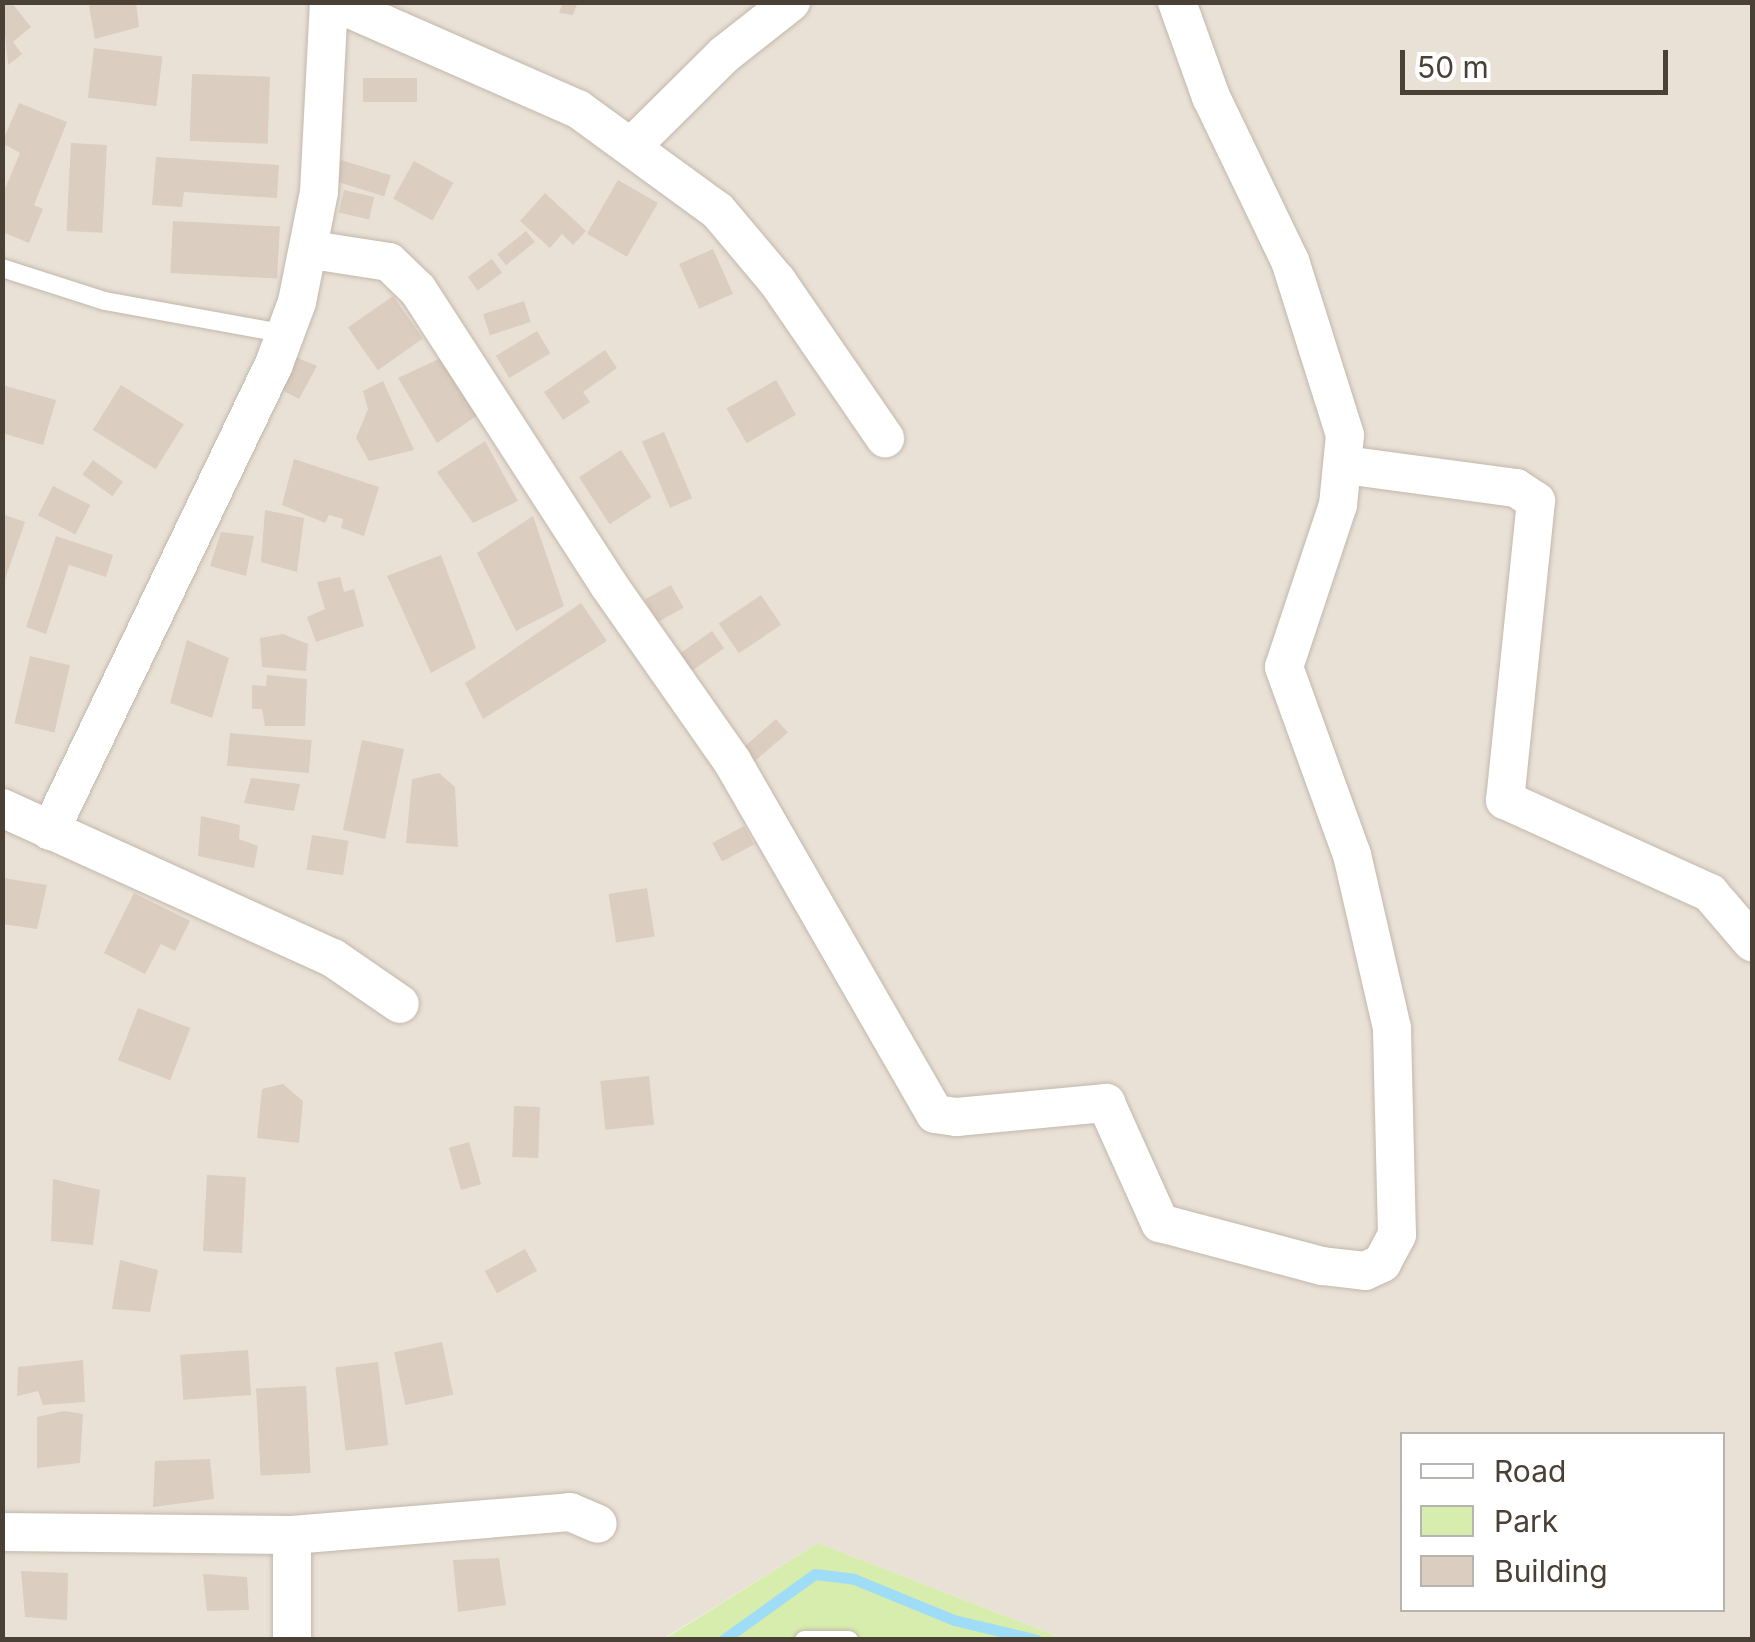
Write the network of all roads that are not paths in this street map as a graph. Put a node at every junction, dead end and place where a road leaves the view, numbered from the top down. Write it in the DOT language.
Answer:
graph roads {
  1 [pos="331,2"];
  2 [pos="791,2"];
  3 [pos="1177,2"];
  4 [pos="632,146"];
  5 [pos="312,250"];
  6 [pos="2,268"];
  7 [pos="286,334"];
  8 [pos="885,438"];
  9 [pos="1345,465"];
  10 [pos="2,808"];
  11 [pos="50,832"];
  12 [pos="1752,942"];
  13 [pos="400,1004"];
  14 [pos="598,1524"];
  15 [pos="2,1532"];
  16 [pos="292,1535"];
  17 [pos="292,1640"];
  18 [pos="804,1640"];
  19 [pos="849,1640"];
  1 -- 4 [label="street"];
  1 -- 5 [label="street"];
  2 -- 4 [label="street"];
  3 -- 9 [label="street"];
  4 -- 8 [label="street"];
  5 -- 7 [label="street"];
  5 -- 9 [label="street"];
  6 -- 7 [label="lane"];
  7 -- 11 [label="street"];
  9 -- 12 [label="street"];
  10 -- 11 [label="street"];
  11 -- 13 [label="street"];
  14 -- 16 [label="street"];
  15 -- 16 [label="street"];
  16 -- 17 [label="street"];
  18 -- 19 [label="lane"];
}
